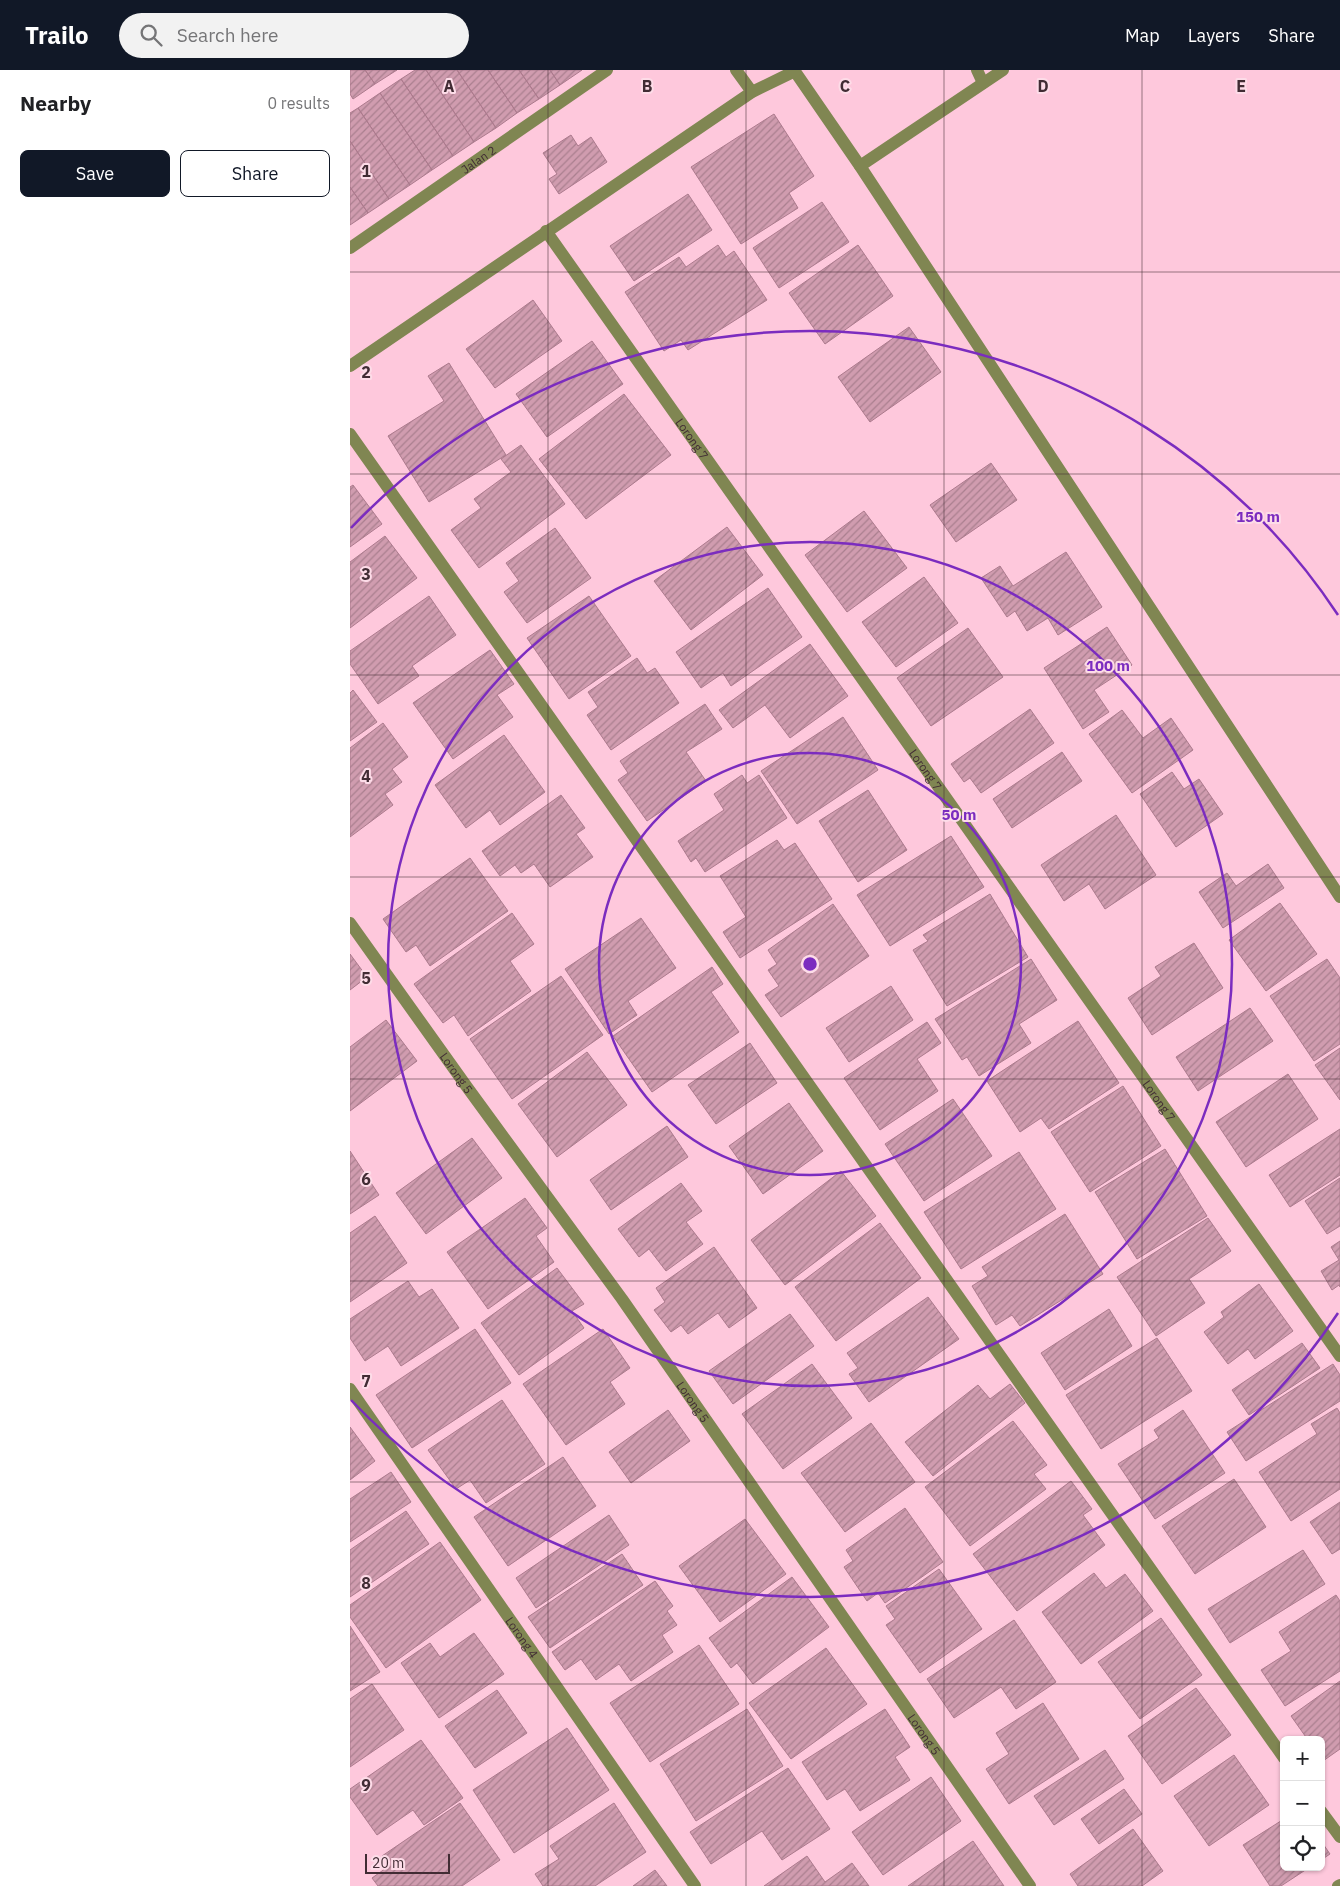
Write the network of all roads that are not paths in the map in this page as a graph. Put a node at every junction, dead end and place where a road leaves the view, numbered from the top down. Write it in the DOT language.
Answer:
graph roads {
  1 [pos="607,70"];
  2 [pos="736,70"];
  3 [pos="794,70"];
  4 [pos="977,70"];
  5 [pos="1002,70"];
  6 [pos="983,82"];
  7 [pos="752,92"];
  8 [pos="860,166"];
  9 [pos="546,231"];
  10 [pos="350,248"];
  11 [pos="350,366"];
  12 [pos="350,434"];
  13 [pos="1340,897"];
  14 [pos="350,923"];
  15 [pos="1340,1356"];
  16 [pos="350,1389"];
  17 [pos="1280,1752"];
  18 [pos="1325,1816"];
  19 [pos="1340,1837"];
  20 [pos="695,1886"];
  21 [pos="1030,1886"];
  1 -- 10 [label="street, Jalan 2"];
  2 -- 7 [label="street"];
  3 -- 7 [label="street"];
  3 -- 8 [label="street"];
  4 -- 6 [label="street"];
  5 -- 6 [label="street"];
  6 -- 8 [label="street"];
  7 -- 9 [label="street"];
  8 -- 13 [label="street"];
  9 -- 11 [label="street"];
  9 -- 15 [label="street, Lorong 7"];
  12 -- 17 [label="street"];
  14 -- 21 [label="street, Lorong 5"];
  16 -- 20 [label="street, Lorong 4"];
  18 -- 19 [label="street"];
}
